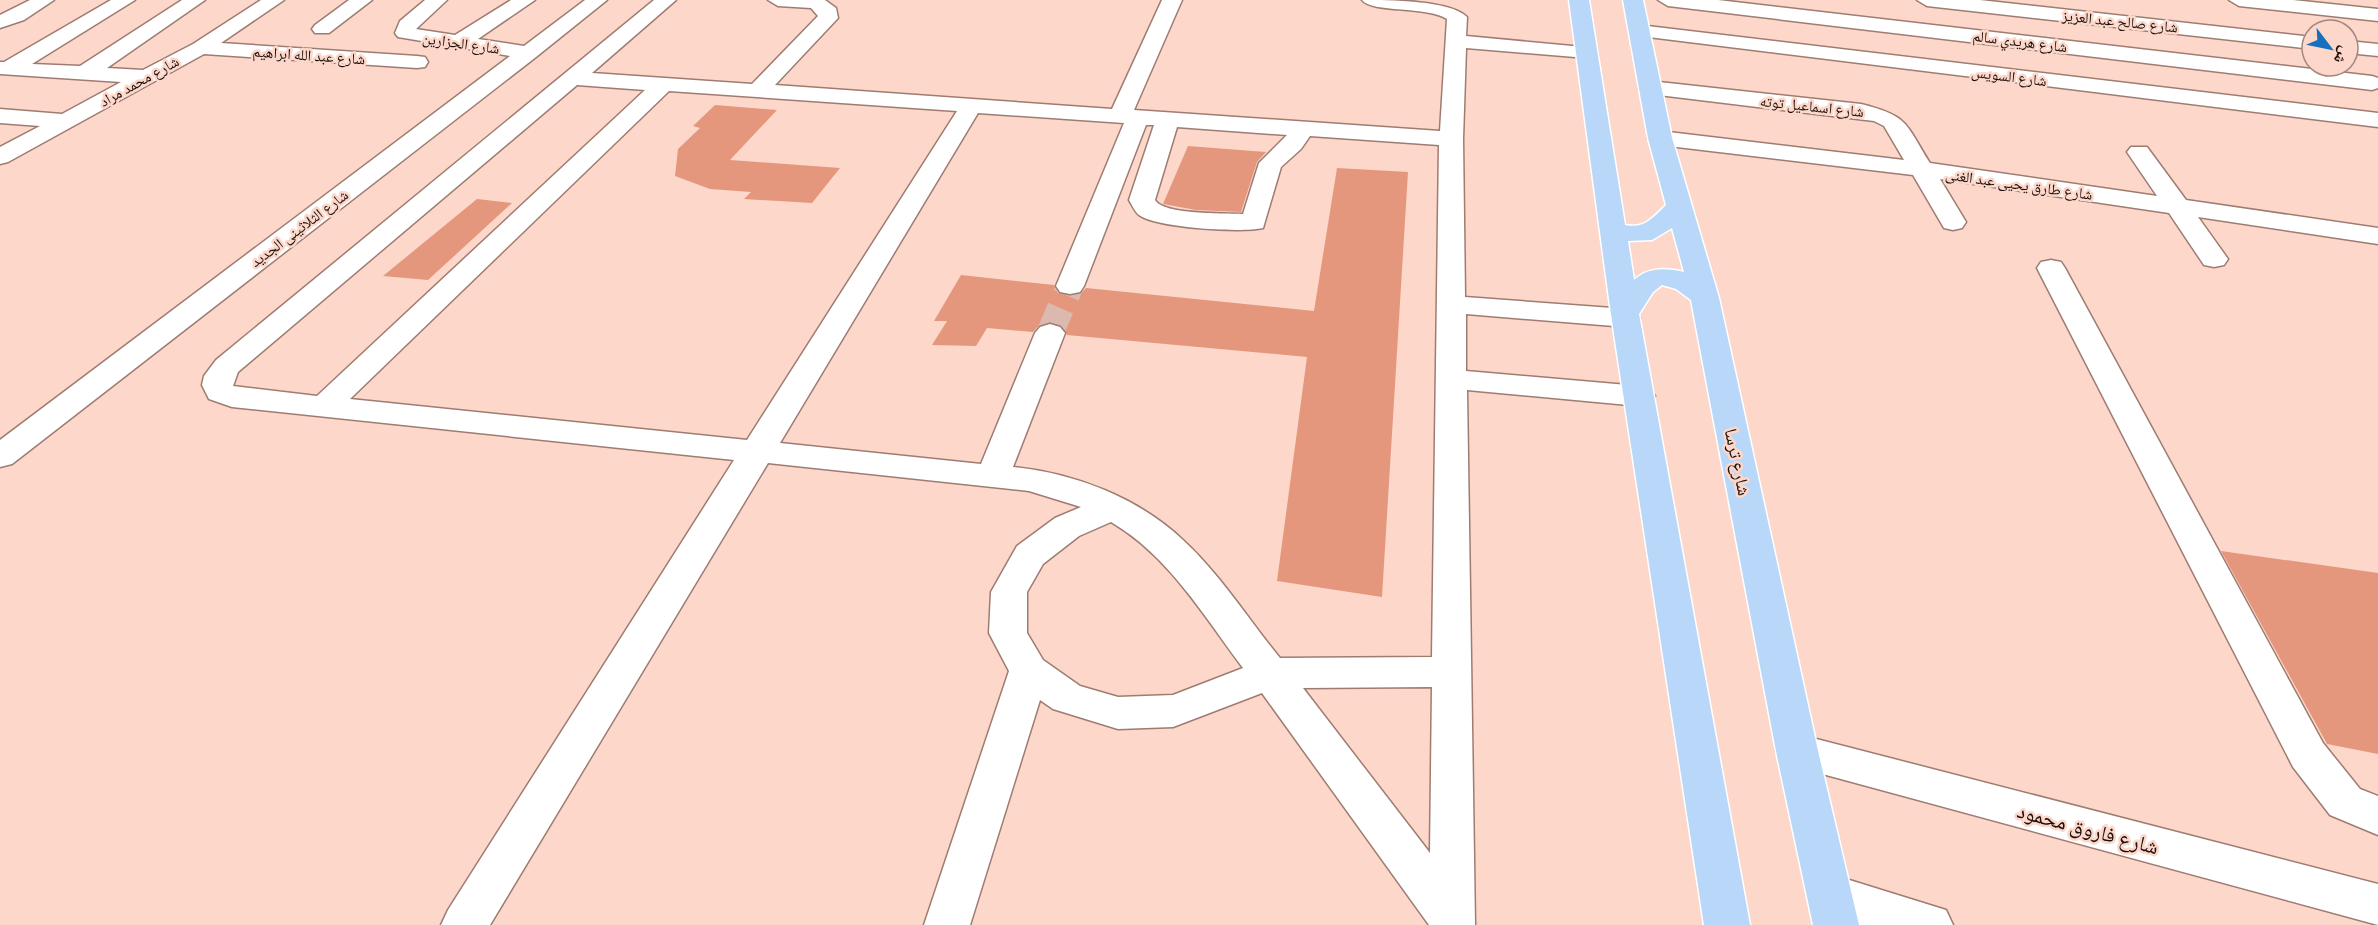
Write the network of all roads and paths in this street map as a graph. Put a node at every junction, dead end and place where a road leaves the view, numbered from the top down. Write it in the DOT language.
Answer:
graph roads {
  1 [pos="44,0"];
  2 [pos="125,0"];
  3 [pos="195,0"];
  4 [pos="274,0"];
  5 [pos="362,0"];
  6 [pos="437,0"];
  7 [pos="525,0"];
  8 [pos="597,0"];
  9 [pos="666,0"];
  10 [pos="778,0"];
  11 [pos="1172,0"];
  12 [pos="1372,0"];
  13 [pos="1579,0"];
  14 [pos="1633,0"];
  15 [pos="1668,0"];
  16 [pos="1927,0"];
  17 [pos="2239,0"];
  18 [pos="2378,15"];
  19 [pos="8,19"];
  20 [pos="322,29"];
  21 [pos="1639,31"];
  22 [pos="1456,41"];
  23 [pos="458,42"];
  24 [pos="2300,42"];
  25 [pos="200,48"];
  26 [pos="2360,48"];
  27 [pos="2378,50"];
  28 [pos="529,52"];
  29 [pos="1587,52"];
  30 [pos="417,62"];
  31 [pos="4,68"];
  32 [pos="85,74"];
  33 [pos="146,77"];
  34 [pos="573,78"];
  35 [pos="2375,80"];
  36 [pos="664,84"];
  37 [pos="1650,88"];
  38 [pos="758,90"];
  39 [pos="972,105"];
  40 [pos="0,116"];
  41 [pos="1129,116"];
  42 [pos="1167,119"];
  43 [pos="2378,120"];
  44 [pos="66,121"];
  45 [pos="1301,128"];
  46 [pos="1660,138"];
  47 [pos="1451,139"];
  48 [pos="2139,152"];
  49 [pos="0,157"];
  50 [pos="1921,169"];
  51 [pos="1680,205"];
  52 [pos="2178,207"];
  53 [pos="1953,222"];
  54 [pos="1612,229"];
  55 [pos="2378,236"];
  56 [pos="2214,259"];
  57 [pos="2051,268"];
  58 [pos="1070,286"];
  59 [pos="1705,298"];
  60 [pos="1452,304"];
  61 [pos="1626,316"];
  62 [pos="1050,333"];
  63 [pos="1452,379"];
  64 [pos="1639,396"];
  65 [pos="325,406"];
  66 [pos="758,450"];
  67 [pos="0,456"];
  68 [pos="993,476"];
  69 [pos="1113,507"];
  70 [pos="1029,671"];
  71 [pos="1454,672"];
  72 [pos="1269,673"];
  73 [pos="1797,751"];
  74 [pos="2378,816"];
  75 [pos="2378,905"];
  76 [pos="1833,910"];
  77 [pos="1452,922"];
  78 [pos="464,925"];
  79 [pos="947,925"];
  80 [pos="1727,925"];
  81 [pos="1930,925"];
  1 -- 19 [label="street"];
  2 -- 31 [label="street"];
  3 -- 32 [label="street"];
  4 -- 25 [label="street, شارع محمد مراد"];
  5 -- 20 [label="street"];
  6 -- 23 [label="street, شارع الجزارين"];
  7 -- 23 [label="street"];
  8 -- 28 [label="street, شارع الثلاثينى الجديد"];
  9 -- 34 [label="street"];
  10 -- 38 [label="street"];
  11 -- 41 [label="street"];
  12 -- 22 [label="street"];
  13 -- 29 [label="main road"];
  14 -- 21 [label="main road, شارع ترسا"];
  15 -- 35 [label="street, شارع هريدي سالم"];
  16 -- 24 [label="street, شارع صالح عبد العزيز"];
  17 -- 18 [label="street"];
  21 -- 37 [label="main road, شارع ترسا"];
  21 -- 43 [label="street, شارع السويس"];
  22 -- 29 [label="street"];
  22 -- 47 [label="street"];
  23 -- 28 [label="street, شارع الجزارين"];
  25 -- 30 [label="street, شارع عبد الله ابراهيم"];
  25 -- 33 [label="street, شارع محمد مراد"];
  26 -- 27 [label="street"];
  28 -- 67 [label="street, شارع الثلاثينى الجديد"];
  29 -- 54 [label="main road"];
  31 -- 32 [label="street"];
  32 -- 33 [label="street"];
  33 -- 44 [label="street, شارع محمد مراد"];
  34 -- 36 [label="street"];
  34 -- 65 [label="street"];
  36 -- 38 [label="street"];
  36 -- 65 [label="street"];
  37 -- 46 [label="main road, شارع ترسا"];
  37 -- 50 [label="street, شارع اسماعيل توته"];
  38 -- 39 [label="street"];
  39 -- 41 [label="street"];
  39 -- 66 [label="street"];
  40 -- 44 [label="street"];
  41 -- 42 [label="street"];
  41 -- 58 [label="street"];
  42 -- 45 [label="street"];
  42 -- 45 [label="street"];
  44 -- 49 [label="street, شارع محمد مراد"];
  45 -- 47 [label="street"];
  46 -- 50 [label="street, شارع طارق يحيى عبد الغنى"];
  46 -- 51 [label="main road, شارع ترسا"];
  47 -- 60 [label="street"];
  48 -- 52 [label="street"];
  50 -- 52 [label="street, شارع طارق يحيى عبد الغنى"];
  50 -- 53 [label="street, شارع اسماعيل توته"];
  51 -- 54 [label="main road"];
  51 -- 59 [label="main road, شارع ترسا"];
  52 -- 55 [label="street, شارع طارق يحيى عبد الغنى"];
  52 -- 56 [label="street"];
  54 -- 61 [label="main road"];
  57 -- 74 [label="street"];
  59 -- 61 [label="main road"];
  59 -- 73 [label="main road, شارع ترسا"];
  60 -- 61 [label="street"];
  60 -- 63 [label="street"];
  61 -- 64 [label="main road"];
  62 -- 68 [label="street"];
  63 -- 64 [label="street"];
  63 -- 71 [label="street"];
  64 -- 80 [label="main road"];
  65 -- 66 [label="street"];
  66 -- 68 [label="street"];
  66 -- 78 [label="street"];
  68 -- 69 [label="street"];
  69 -- 70 [label="street"];
  69 -- 72 [label="street"];
  70 -- 72 [label="street"];
  70 -- 79 [label="street"];
  71 -- 72 [label="street"];
  71 -- 77 [label="street"];
  72 -- 77 [label="street"];
  73 -- 75 [label="street, شارع فاروق محمود"];
  73 -- 76 [label="main road, شارع ترسا"];
  76 -- 81 [label="street"];
}
